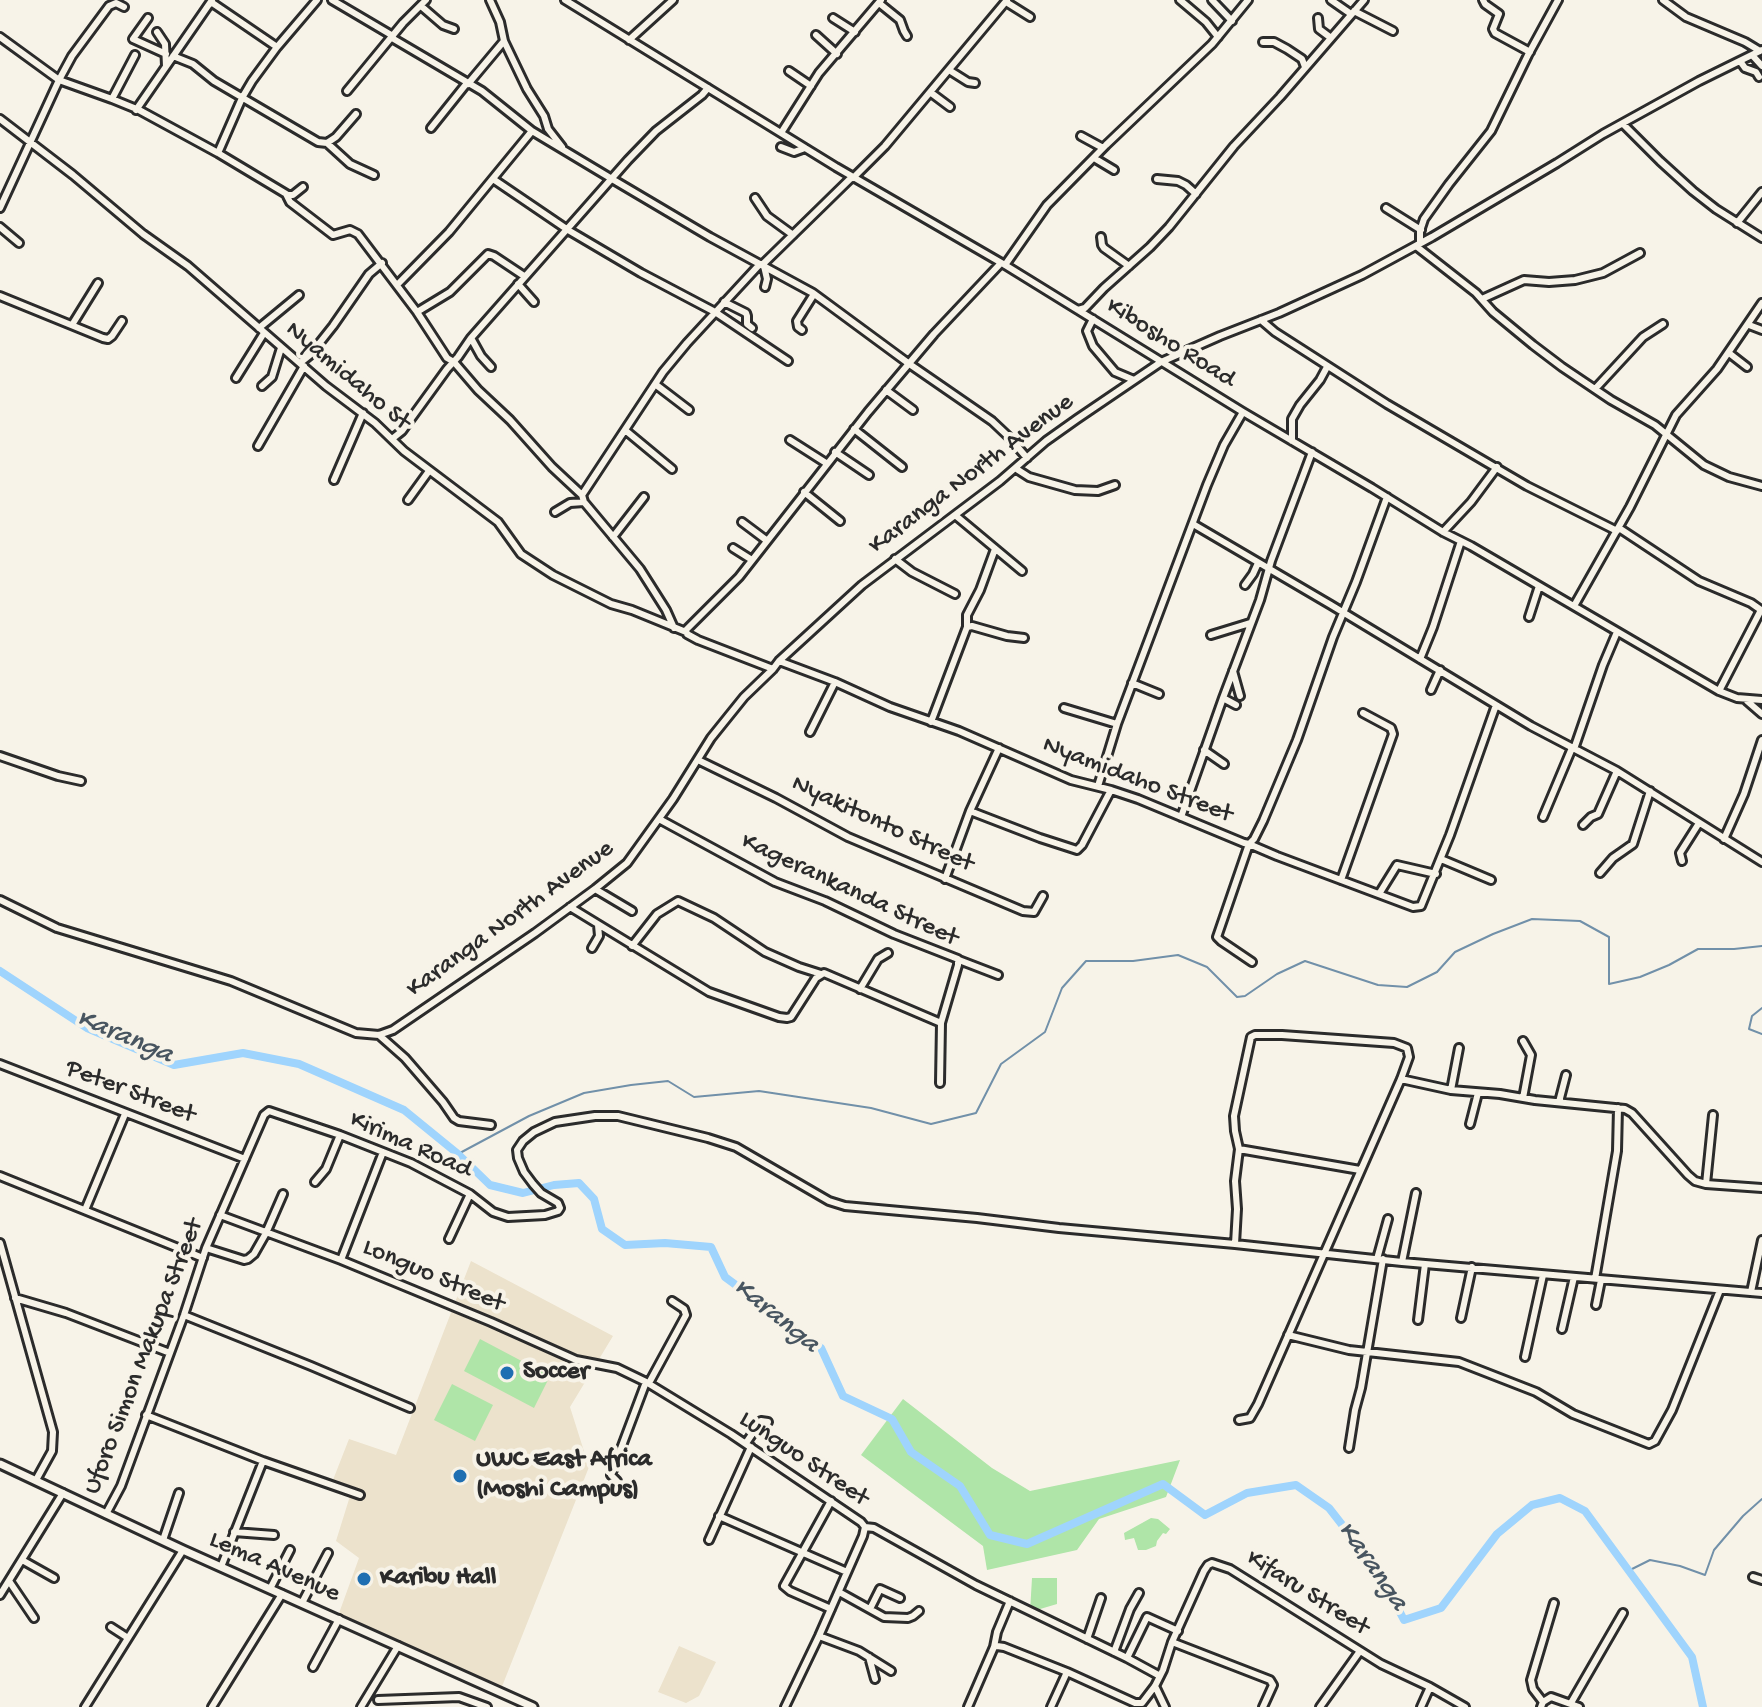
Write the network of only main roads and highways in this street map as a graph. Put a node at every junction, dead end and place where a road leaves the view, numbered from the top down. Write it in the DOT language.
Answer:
graph roads {
  1 [pos="0,1464"];
  2 [pos="533,1707"];
  1 -- 2 [label="main road, Lema Avenue"];
}
